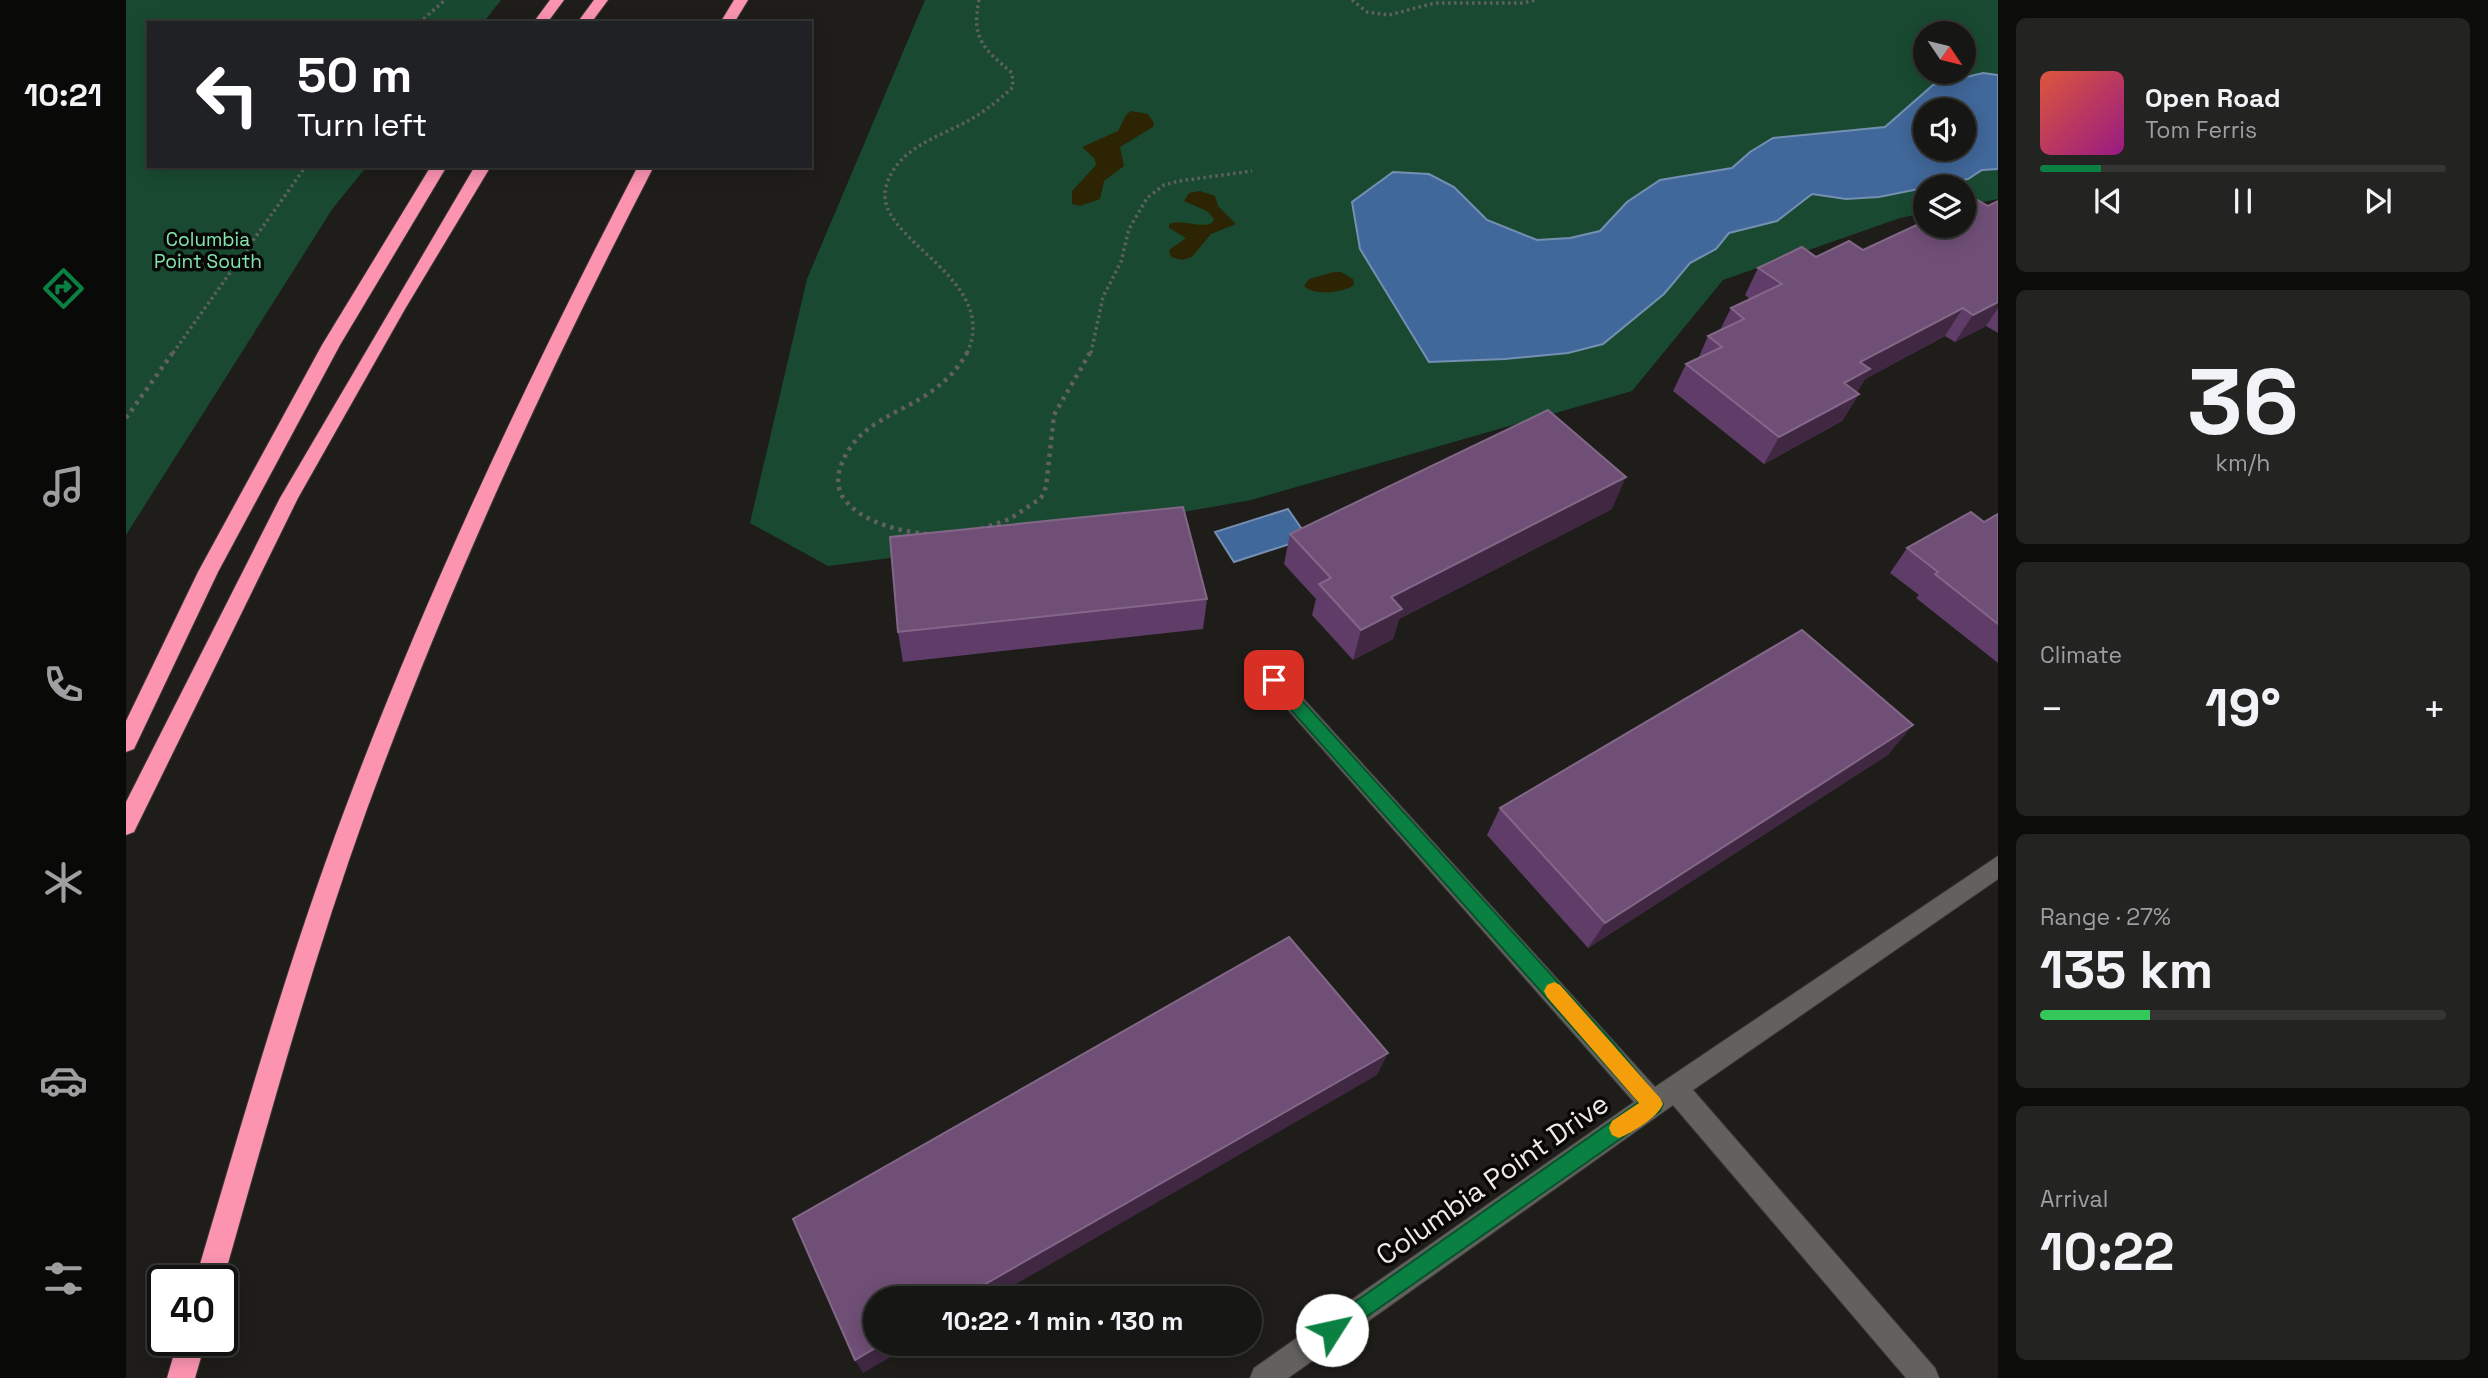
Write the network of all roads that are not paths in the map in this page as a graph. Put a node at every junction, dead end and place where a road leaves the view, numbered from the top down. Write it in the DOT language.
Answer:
graph roads {
  1 [pos="557,0"];
  2 [pos="601,0"];
  3 [pos="741,0"];
  4 [pos="541,21"];
  5 [pos="585,21"];
  6 [pos="728,21"];
  7 [pos="438,168"];
  8 [pos="482,168"];
  9 [pos="645,168"];
  10 [pos="1274,680"];
  11 [pos="126,743"];
  12 [pos="126,825"];
  13 [pos="1998,866"];
  14 [pos="1675,1088"];
  15 [pos="1653,1104"];
  16 [pos="214,1265"];
  17 [pos="187,1356"];
  18 [pos="181,1378"];
  19 [pos="1264,1378"];
  20 [pos="1925,1378"];
  1 -- 4 [label="highway"];
  2 -- 5 [label="highway"];
  3 -- 6 [label="highway"];
  7 -- 11 [label="highway"];
  8 -- 12 [label="highway"];
  9 -- 16 [label="highway"];
  10 -- 15 [label="street"];
  13 -- 14 [label="street, Columbia Point Drive"];
  14 -- 15 [label="street, Columbia Point Drive"];
  14 -- 20 [label="street"];
  15 -- 19 [label="street, Columbia Point Drive"];
  17 -- 18 [label="highway"];
}
